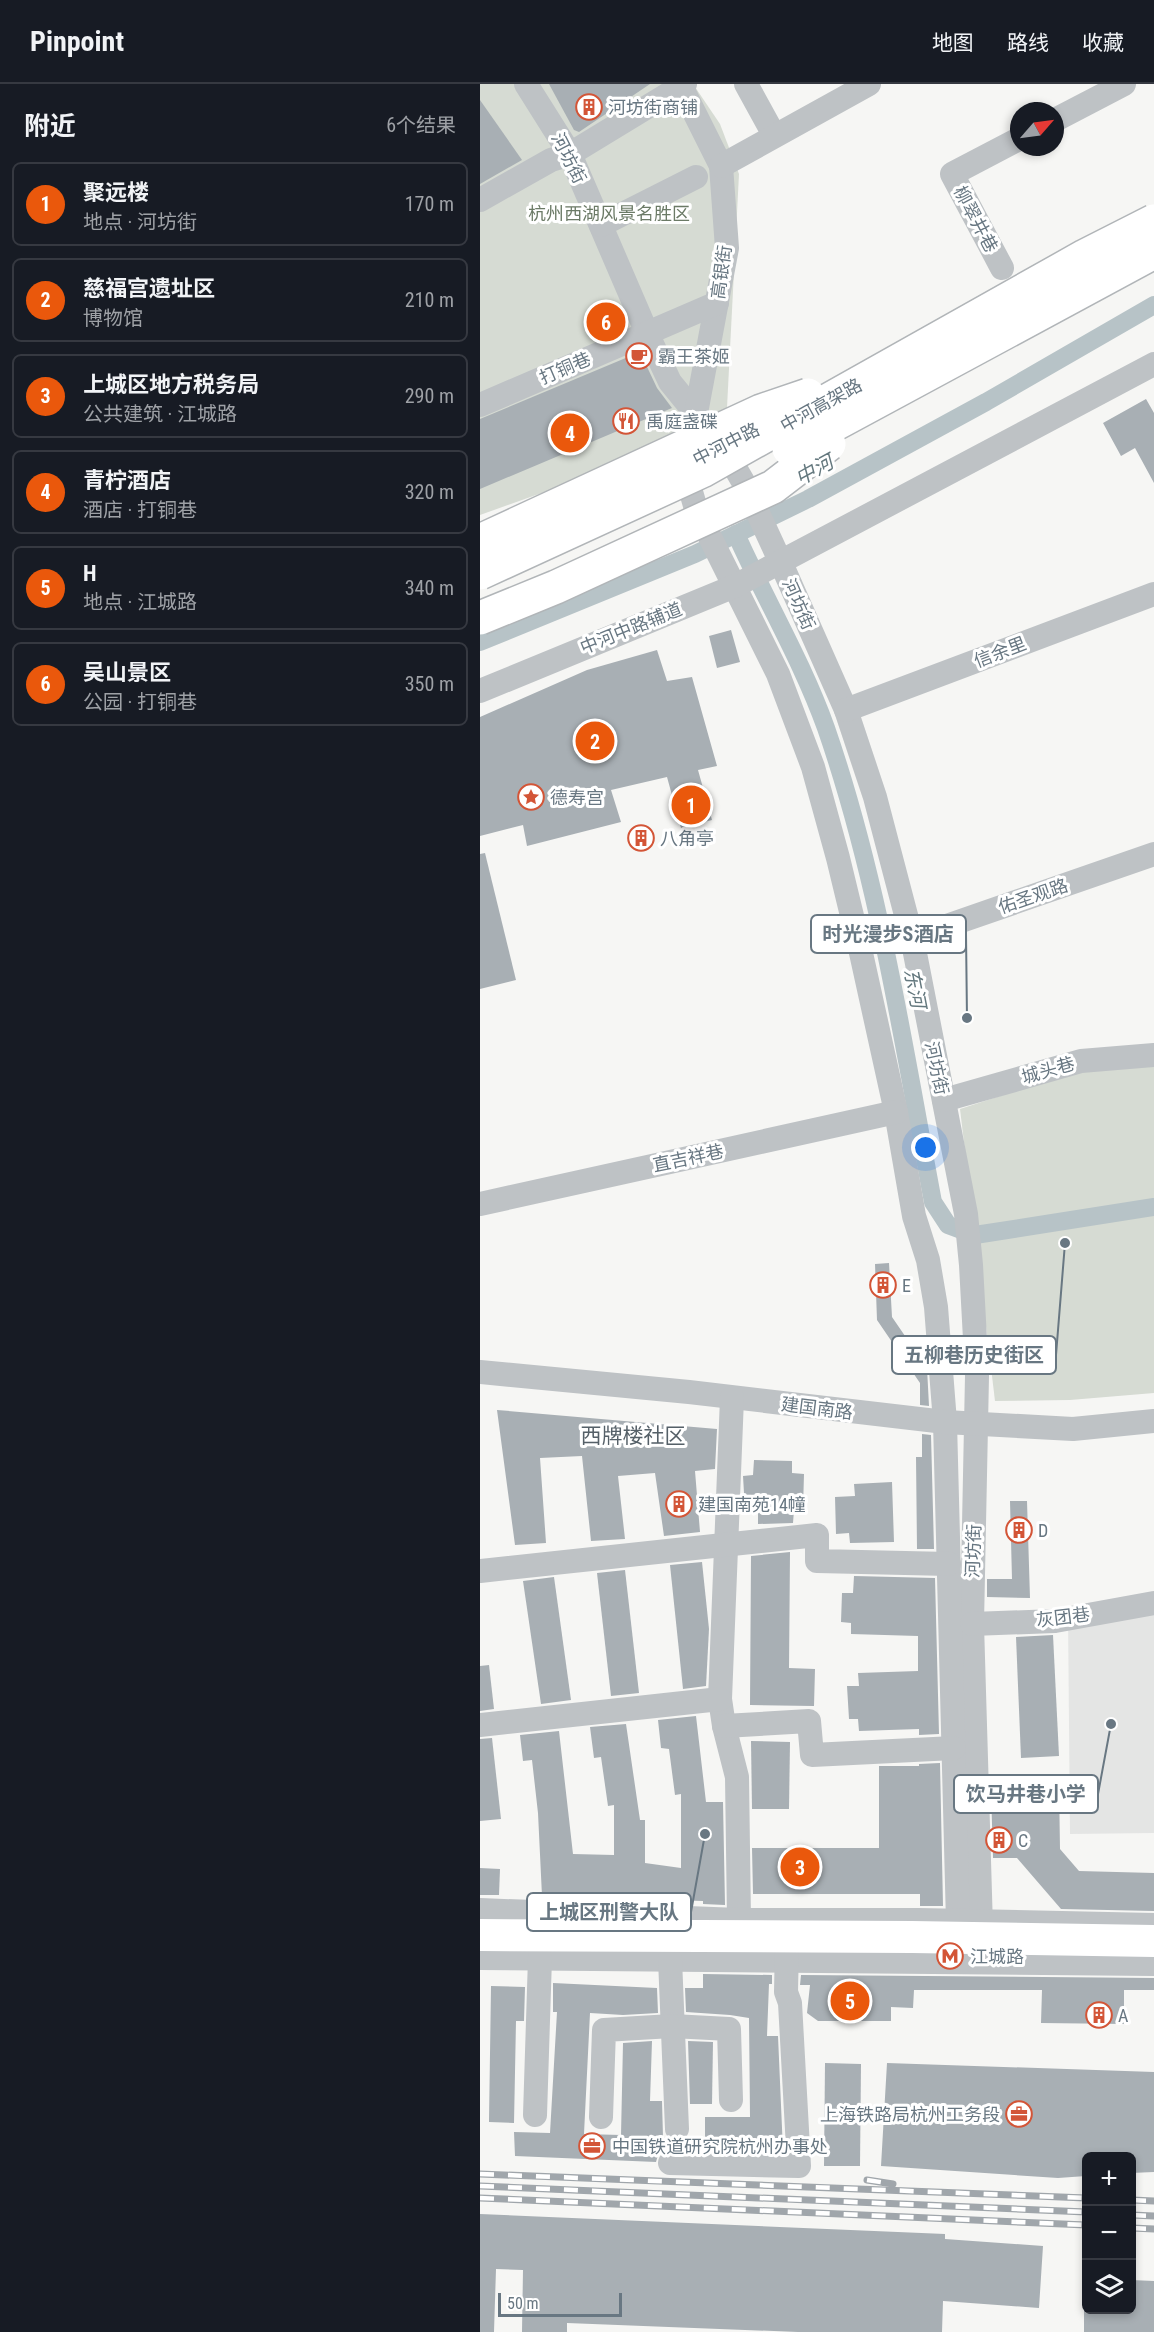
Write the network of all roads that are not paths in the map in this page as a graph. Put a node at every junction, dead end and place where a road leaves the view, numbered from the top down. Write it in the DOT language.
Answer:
graph roads {
  1 [pos="526,84"];
  2 [pos="746,84"];
  3 [pos="869,84"];
  4 [pos="1124,84"];
  5 [pos="682,85"];
  6 [pos="1064,115"];
  7 [pos="774,135"];
  8 [pos="1010,144"];
  9 [pos="570,154"];
  10 [pos="721,166"];
  11 [pos="696,177"];
  12 [pos="480,200"];
  13 [pos="1154,212"];
  14 [pos="1154,221"];
  15 [pos="601,225"];
  16 [pos="1154,252"];
  17 [pos="1154,267"];
  18 [pos="1002,268"];
  19 [pos="717,303"];
  20 [pos="647,333"];
  21 [pos="1154,364"];
  22 [pos="895,378"];
  23 [pos="480,405"];
  24 [pos="696,413"];
  25 [pos="723,447"];
  26 [pos="683,466"];
  27 [pos="750,497"];
  28 [pos="701,519"];
  29 [pos="480,541"];
  30 [pos="480,558"];
  31 [pos="779,559"];
  32 [pos="480,573"];
  33 [pos="733,583"];
  34 [pos="480,593"];
  35 [pos="1154,594"];
  36 [pos="480,604"];
  37 [pos="480,618"];
  38 [pos="480,691"];
  39 [pos="846,710"];
  40 [pos="1154,854"];
  41 [pos="912,938"];
  42 [pos="1154,1055"];
  43 [pos="944,1100"];
  44 [pos="896,1112"];
  45 [pos="480,1204"];
  46 [pos="480,1372"];
  47 [pos="732,1398"];
  48 [pos="1154,1421"];
  49 [pos="945,1422"];
  50 [pos="977,1424"];
  51 [pos="727,1545"];
  52 [pos="949,1564"];
  53 [pos="480,1571"];
  54 [pos="1154,1604"];
  55 [pos="972,1624"];
  56 [pos="720,1699"];
  57 [pos="480,1725"];
  58 [pos="724,1726"];
  59 [pos="954,1748"];
  60 [pos="480,1910"];
  61 [pos="739,1920"];
  62 [pos="1154,1925"];
  63 [pos="480,1935"];
  64 [pos="675,1938"];
  65 [pos="970,1940"];
  66 [pos="1154,1941"];
  67 [pos="787,1948"];
  68 [pos="480,1958"];
  69 [pos="540,1958"];
  70 [pos="1154,1964"];
  71 [pos="672,2026"];
  72 [pos="730,2100"];
  73 [pos="535,2115"];
  74 [pos="601,2117"];
  75 [pos="677,2129"];
  76 [pos="670,2163"];
  1 -- 9 [label="street, 河坊街"];
  2 -- 7 [label="street"];
  3 -- 7 [label="street"];
  4 -- 6 [label="street"];
  5 -- 9 [label="street"];
  5 -- 10 [label="street, 高银街"];
  7 -- 10 [label="street"];
  8 -- 18 [label="street, 柳翠井巷"];
  9 -- 12 [label="street"];
  9 -- 15 [label="street, 河坊街"];
  10 -- 19 [label="street, 高银街"];
  11 -- 15 [label="street"];
  13 -- 25 [label="main road, 中河中路"];
  14 -- 22 [label="highway, 中河高架路, bridge"];
  15 -- 20 [label="street, 河坊街"];
  16 -- 22 [label="highway, 中河高架路, bridge"];
  17 -- 27 [label="main road"];
  19 -- 20 [label="street, 打铜巷"];
  19 -- 24 [label="street, 高银街"];
  20 -- 23 [label="street, 打铜巷"];
  20 -- 24 [label="street, 河坊街"];
  21 -- 31 [label="street"];
  22 -- 29 [label="highway, bridge"];
  22 -- 32 [label="highway, 中河高架路, bridge"];
  22 -- 34 [label="highway, 中河高架路, bridge"];
  22 -- 37 [label="highway, bridge"];
  24 -- 25 [label="street, 河坊街"];
  24 -- 26 [label="street, 高银街"];
  25 -- 26 [label="main road, 中河中路"];
  25 -- 27 [label="street, 河坊街"];
  26 -- 28 [label="street, 河坊街"];
  26 -- 30 [label="main road, 中河中路"];
  27 -- 28 [label="main road"];
  27 -- 31 [label="street, 河坊街"];
  28 -- 33 [label="street, 河坊街"];
  28 -- 36 [label="main road"];
  31 -- 33 [label="street, 中河中路辅道"];
  31 -- 39 [label="street, 河坊街"];
  33 -- 38 [label="street, 中河中路辅道"];
  33 -- 44 [label="street, 河坊街"];
  35 -- 39 [label="street, 信余里"];
  39 -- 41 [label="street, 河坊街"];
  40 -- 41 [label="street, 佑圣观路"];
  41 -- 43 [label="street, 河坊街"];
  42 -- 43 [label="street, 城头巷"];
  43 -- 50 [label="street, 河坊街"];
  44 -- 45 [label="street, 直吉祥巷"];
  44 -- 49 [label="street, 河坊街"];
  46 -- 47 [label="street, 建国南路"];
  47 -- 49 [label="street, 建国南路"];
  47 -- 51 [label="street"];
  48 -- 50 [label="street, 建国南路"];
  49 -- 50 [label="street, 建国南路"];
  49 -- 52 [label="street, 河坊街"];
  50 -- 55 [label="street, 河坊街"];
  51 -- 52 [label="street"];
  51 -- 53 [label="street"];
  51 -- 56 [label="street"];
  52 -- 59 [label="street, 河坊街"];
  54 -- 55 [label="street, 灰团巷"];
  55 -- 65 [label="street, 河坊街"];
  56 -- 57 [label="street"];
  56 -- 58 [label="street"];
  58 -- 59 [label="street"];
  58 -- 61 [label="street"];
  59 -- 65 [label="street, 河坊街"];
  60 -- 64 [label="street"];
  61 -- 64 [label="street"];
  61 -- 65 [label="street"];
  62 -- 65 [label="street"];
  63 -- 64 [label="main road"];
  64 -- 67 [label="main road"];
  64 -- 69 [label="street"];
  64 -- 71 [label="street"];
  65 -- 66 [label="main road"];
  65 -- 67 [label="main road"];
  65 -- 70 [label="street"];
  67 -- 76 [label="street"];
  68 -- 69 [label="street"];
  69 -- 73 [label="street"];
  71 -- 72 [label="street"];
  71 -- 74 [label="street"];
  71 -- 75 [label="street"];
}
